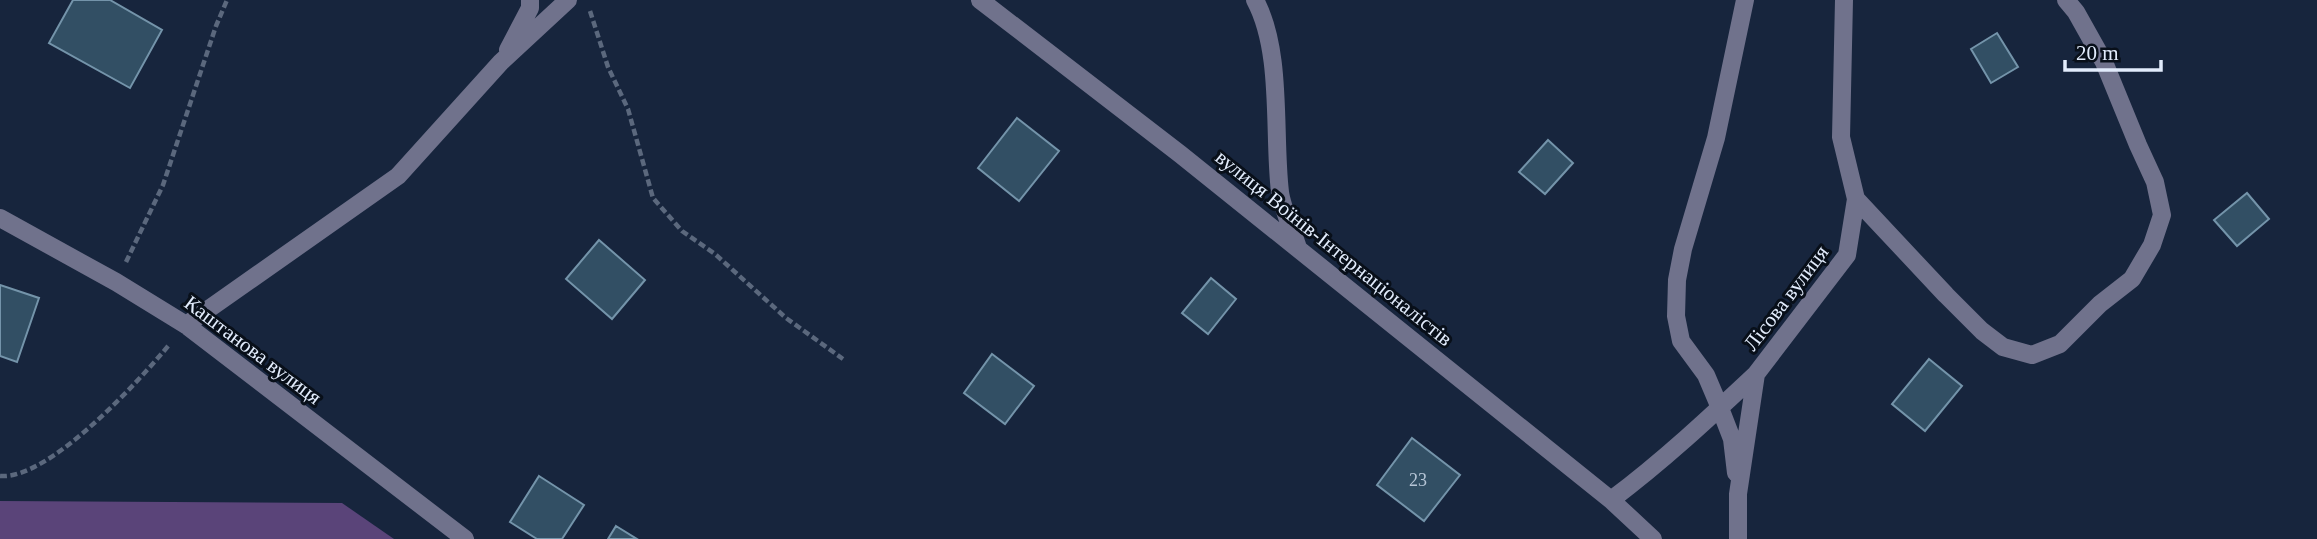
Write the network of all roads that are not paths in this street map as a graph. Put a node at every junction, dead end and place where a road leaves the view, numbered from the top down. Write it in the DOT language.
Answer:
graph roads {
  1 [pos="530,0"];
  2 [pos="568,0"];
  3 [pos="980,0"];
  4 [pos="1255,0"];
  5 [pos="1745,0"];
  6 [pos="1844,0"];
  7 [pos="2066,0"];
  8 [pos="502,62"];
  9 [pos="1856,199"];
  10 [pos="0,218"];
  11 [pos="1298,248"];
  12 [pos="186,325"];
  13 [pos="1756,374"];
  14 [pos="1720,408"];
  15 [pos="1738,494"];
  16 [pos="1611,499"];
  17 [pos="465,539"];
  18 [pos="1653,539"];
  19 [pos="1738,539"];
  1 -- 8 [label="street"];
  2 -- 8 [label="street"];
  3 -- 11 [label="street, вулиця Воїнів-Інтернаціоналістів"];
  4 -- 11 [label="street"];
  5 -- 14 [label="street"];
  6 -- 9 [label="street, Лісова вулиця"];
  7 -- 9 [label="street"];
  8 -- 12 [label="street"];
  9 -- 13 [label="street, Лісова вулиця"];
  10 -- 12 [label="street, Каштанова вулиця"];
  11 -- 16 [label="street, вулиця Воїнів-Інтернаціоналістів"];
  12 -- 17 [label="street, Каштанова вулиця"];
  13 -- 14 [label="street"];
  13 -- 15 [label="street, Лісова вулиця"];
  14 -- 15 [label="street"];
  14 -- 16 [label="street"];
  15 -- 19 [label="street, Лісова вулиця"];
  16 -- 18 [label="street, вулиця Воїнів-Інтернаціоналістів"];
}
